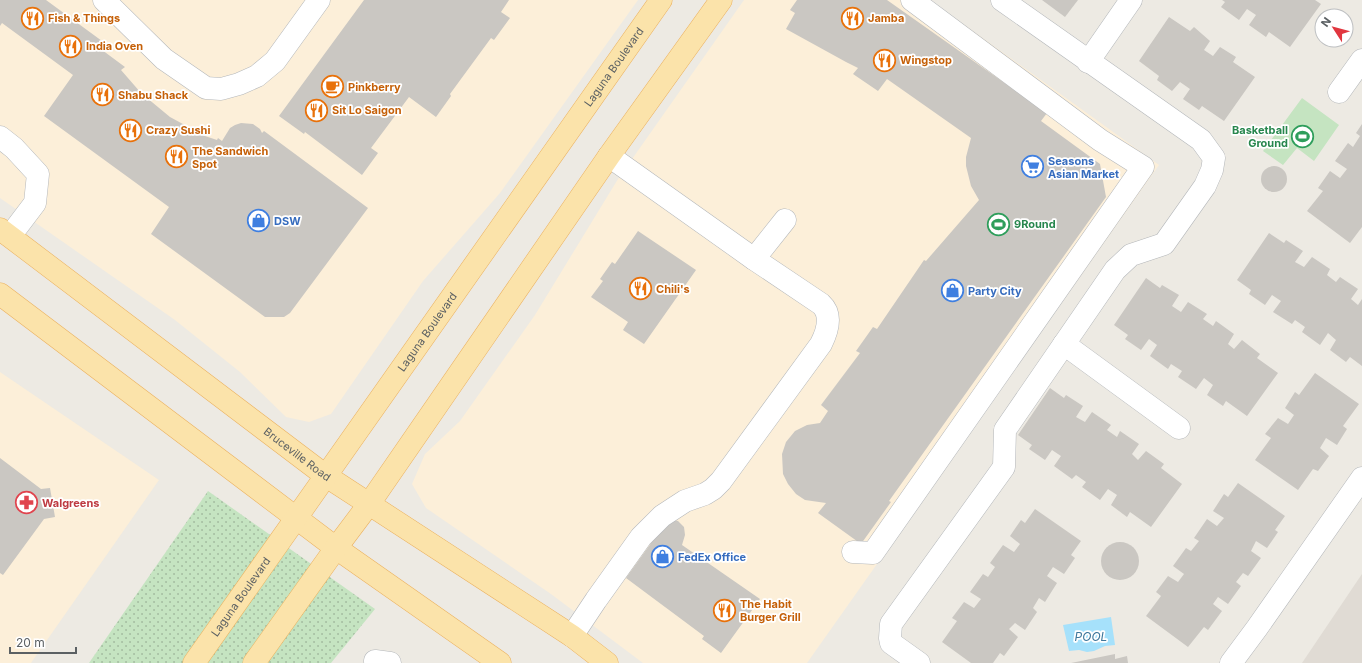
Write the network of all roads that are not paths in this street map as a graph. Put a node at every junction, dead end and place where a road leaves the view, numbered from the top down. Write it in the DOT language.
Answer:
graph roads {
  1 [pos="104,0"];
  2 [pos="319,0"];
  3 [pos="661,0"];
  4 [pos="721,0"];
  5 [pos="912,0"];
  6 [pos="1002,0"];
  7 [pos="1131,0"];
  8 [pos="1362,60"];
  9 [pos="1088,62"];
  10 [pos="1339,92"];
  11 [pos="0,137"];
  12 [pos="609,156"];
  13 [pos="785,220"];
  14 [pos="5,232"];
  15 [pos="754,259"];
  16 [pos="0,294"];
  17 [pos="1064,344"];
  18 [pos="1179,428"];
  19 [pos="326,476"];
  20 [pos="1362,478"];
  21 [pos="369,504"];
  22 [pos="296,518"];
  23 [pos="336,548"];
  24 [pos="853,552"];
  25 [pos="572,636"];
  26 [pos="194,663"];
  27 [pos="254,663"];
  28 [pos="500,663"];
  29 [pos="607,663"];
  30 [pos="919,663"];
  31 [pos="1231,663"];
  1 -- 2 [label="street"];
  3 -- 19 [label="main road, Laguna Boulevard"];
  4 -- 12 [label="main road"];
  5 -- 24 [label="street"];
  6 -- 9 [label="street"];
  7 -- 9 [label="street"];
  8 -- 10 [label="street"];
  9 -- 17 [label="street"];
  11 -- 14 [label="street"];
  12 -- 15 [label="street"];
  12 -- 21 [label="main road"];
  13 -- 15 [label="street"];
  14 -- 19 [label="main road, Bruceville Road"];
  15 -- 25 [label="street"];
  16 -- 22 [label="main road"];
  17 -- 18 [label="street"];
  17 -- 30 [label="street"];
  19 -- 21 [label="main road, Bruceville Road"];
  19 -- 22 [label="main road, Laguna Boulevard"];
  20 -- 31 [label="street"];
  21 -- 23 [label="main road"];
  21 -- 25 [label="main road, Bruceville Road"];
  22 -- 23 [label="main road"];
  22 -- 26 [label="main road, Laguna Boulevard"];
  23 -- 27 [label="main road"];
  23 -- 28 [label="main road"];
  25 -- 29 [label="main road, Bruceville Road"];
}
